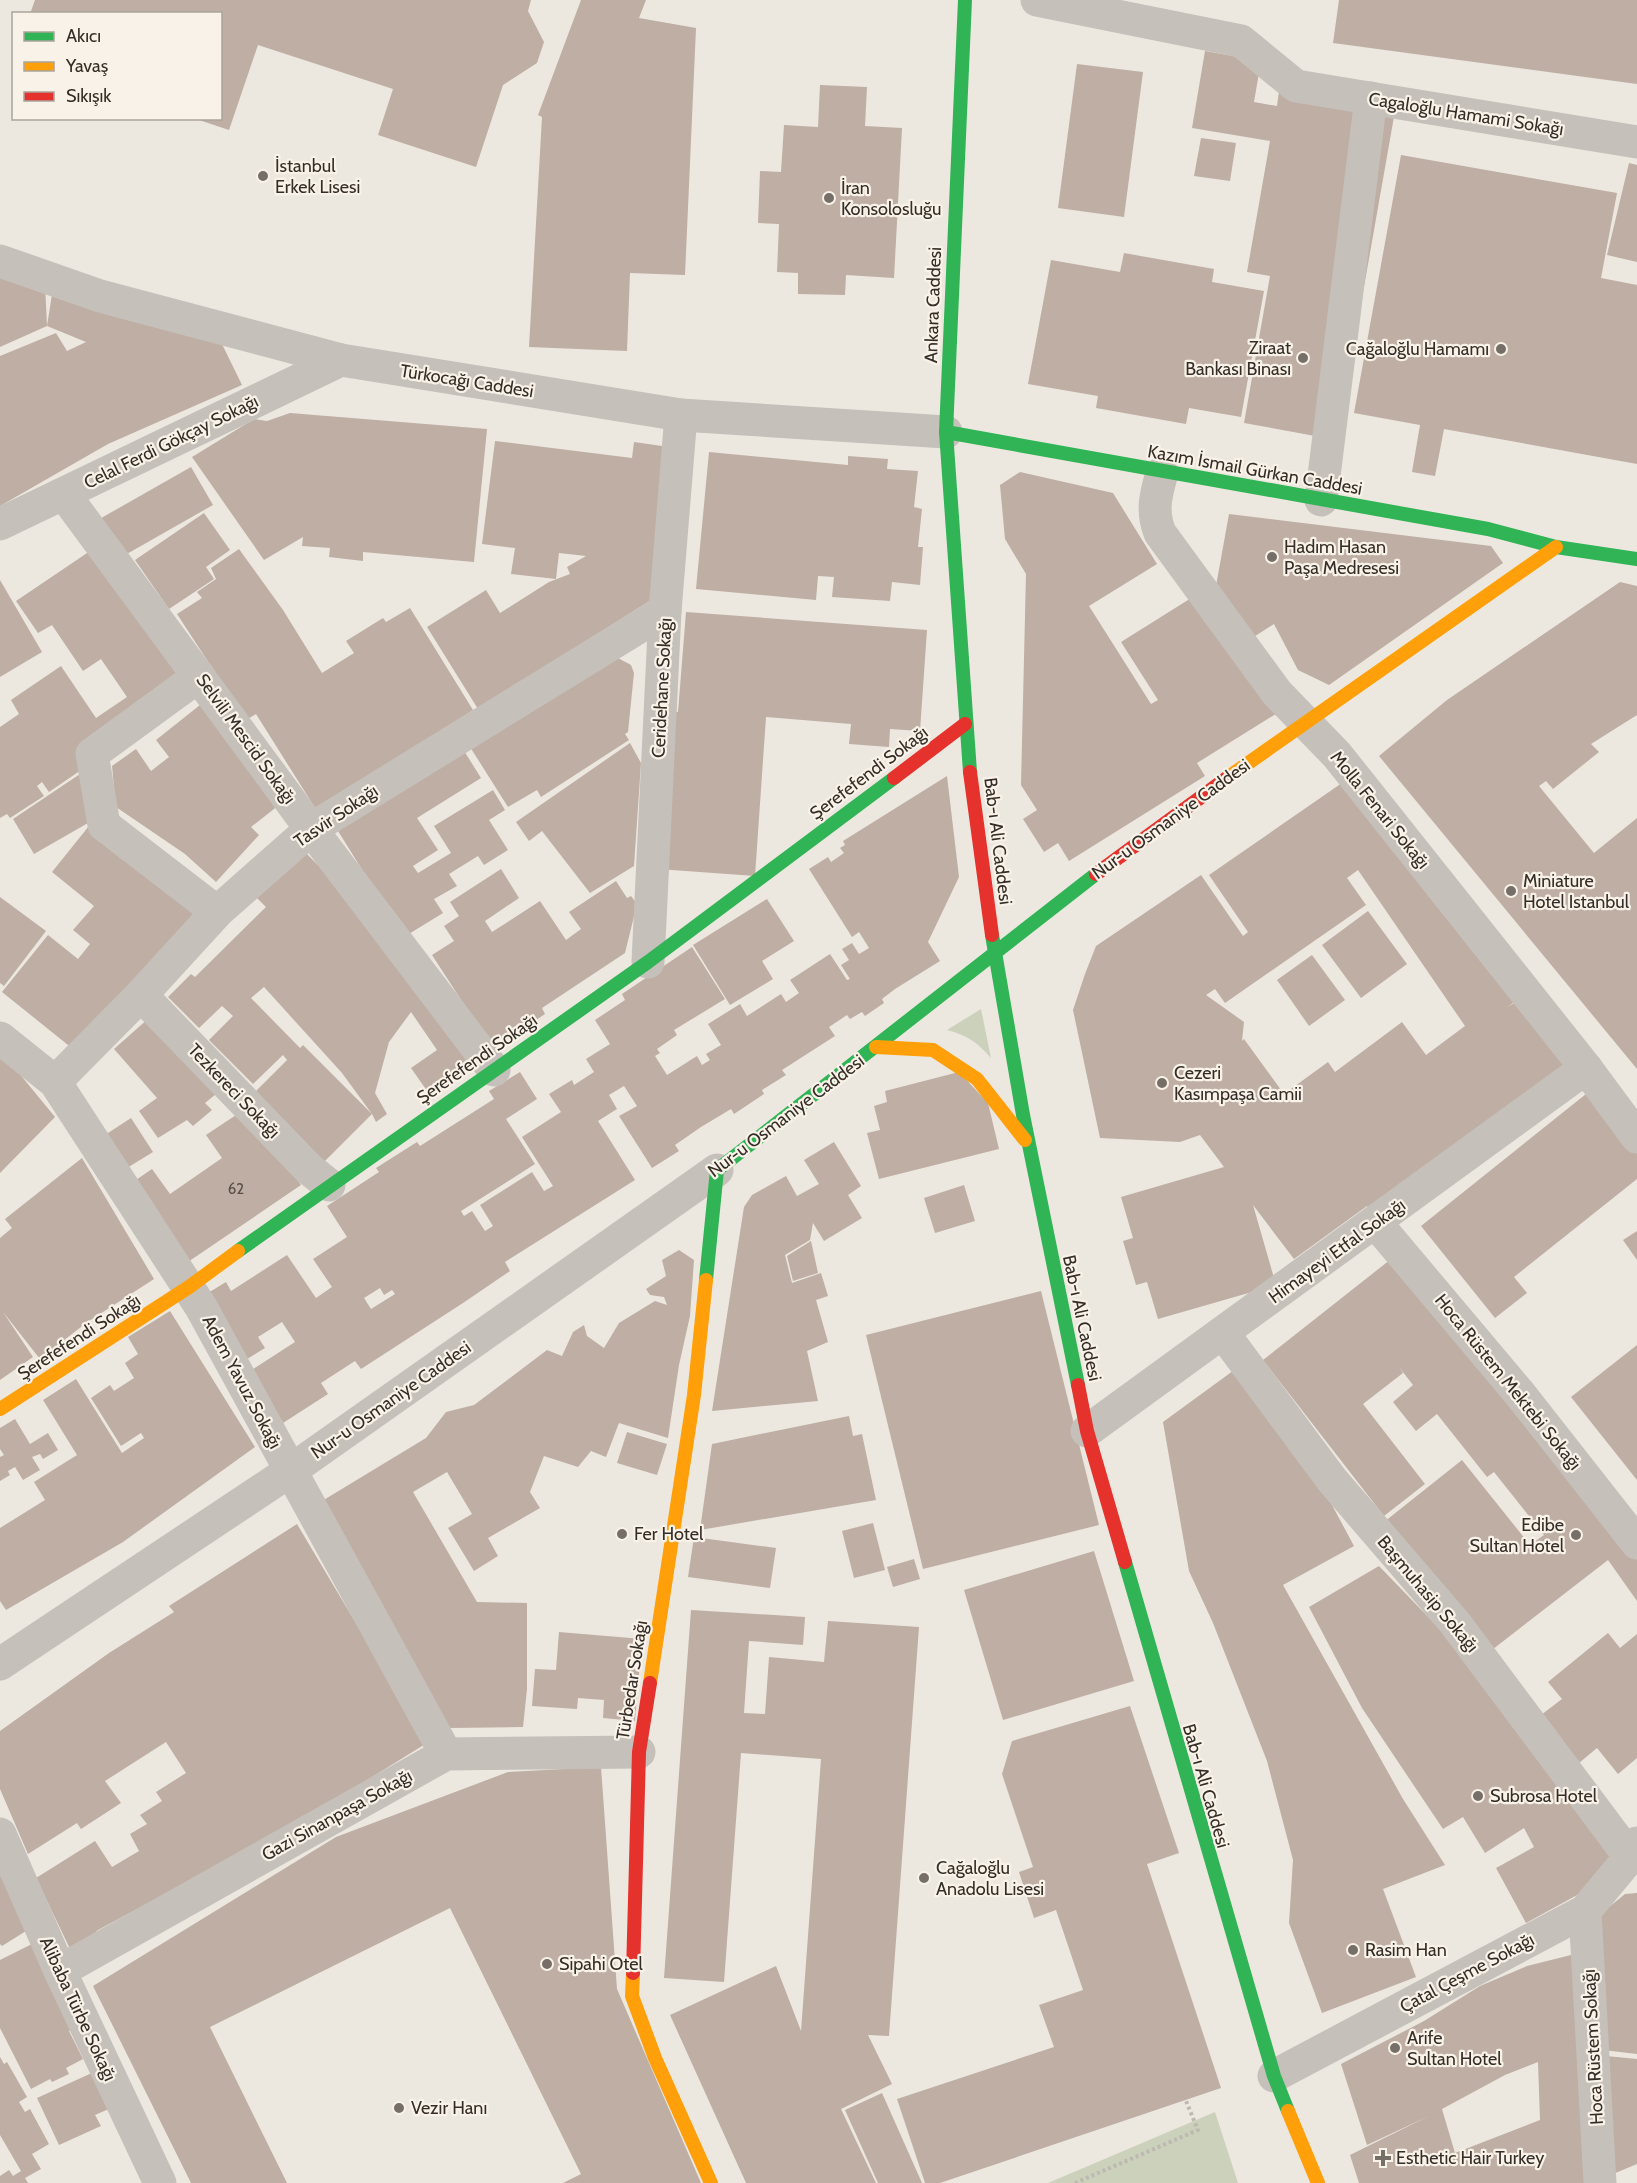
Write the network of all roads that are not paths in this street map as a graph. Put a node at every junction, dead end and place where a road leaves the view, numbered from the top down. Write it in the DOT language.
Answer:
graph roads {
  1 [pos="965,0"];
  2 [pos="1037,0"];
  3 [pos="1371,98"];
  4 [pos="1637,142"];
  5 [pos="0,261"];
  6 [pos="341,360"];
  7 [pos="681,415"];
  8 [pos="946,432"];
  9 [pos="1162,473"];
  10 [pos="64,494"];
  11 [pos="1321,500"];
  12 [pos="0,524"];
  13 [pos="1556,547"];
  14 [pos="1636,552"];
  15 [pos="665,611"];
  16 [pos="199,675"];
  17 [pos="1303,723"];
  18 [pos="965,724"];
  19 [pos="311,829"];
  20 [pos="217,912"];
  21 [pos="995,950"];
  22 [pos="648,962"];
  23 [pos="141,995"];
  24 [pos="0,1038"];
  25 [pos="876,1047"];
  26 [pos="1586,1068"];
  27 [pos="494,1070"];
  28 [pos="55,1082"];
  29 [pos="1637,1137"];
  30 [pos="1028,1144"];
  31 [pos="717,1170"];
  32 [pos="329,1185"];
  33 [pos="1376,1223"];
  34 [pos="189,1287"];
  35 [pos="1223,1333"];
  36 [pos="0,1409"];
  37 [pos="1087,1431"];
  38 [pos="290,1471"];
  39 [pos="1637,1543"];
  40 [pos="0,1664"];
  41 [pos="639,1752"];
  42 [pos="446,1754"];
  43 [pos="0,1833"];
  44 [pos="1633,1850"];
  45 [pos="1585,1911"];
  46 [pos="60,1971"];
  47 [pos="1274,2076"];
  48 [pos="160,2183"];
  49 [pos="711,2183"];
  50 [pos="1318,2183"];
  51 [pos="1600,2183"];
  1 -- 8 [label="main road, Ankara Caddesi"];
  2 -- 3 [label="street, Cagaloğlu Hamami Sokağı"];
  3 -- 4 [label="street, Cagaloğlu Hamami Sokağı"];
  3 -- 11 [label="street"];
  5 -- 6 [label="street, Türkocağı Caddesi"];
  6 -- 7 [label="street, Türkocağı Caddesi"];
  6 -- 10 [label="street, Celal Ferdi Gökçay Sokağı"];
  7 -- 8 [label="street, Türkocağı Caddesi"];
  7 -- 15 [label="street, Ceridehane Sokağı"];
  8 -- 9 [label="main road, Kazım İsmail Gürkan Caddesi"];
  8 -- 18 [label="main road, Bab-ı Ali Caddesi"];
  9 -- 11 [label="main road, Kazım İsmail Gürkan Caddesi"];
  9 -- 17 [label="street, Molla Fenari Sokağı"];
  10 -- 12 [label="street, Celal Ferdi Gökçay Sokağı"];
  10 -- 16 [label="street, Selvili Mescid Sokağı"];
  11 -- 13 [label="main road, Kazım İsmail Gürkan Caddesi"];
  13 -- 14 [label="main road, Kazım İsmail Gürkan Caddesi"];
  13 -- 17 [label="main road, Nur-u Osmaniye Caddesi"];
  15 -- 19 [label="street, Tasvir Sokağı"];
  15 -- 22 [label="street, Ceridehane Sokağı"];
  16 -- 19 [label="street, Selvili Mescid Sokağı"];
  16 -- 20 [label="street"];
  17 -- 21 [label="main road, Nur-u Osmaniye Caddesi"];
  17 -- 26 [label="street, Molla Fenari Sokağı"];
  18 -- 21 [label="main road, Bab-ı Ali Caddesi"];
  18 -- 22 [label="main road, Şerefefendi Sokağı"];
  19 -- 20 [label="street, Tasvir Sokağı"];
  19 -- 27 [label="street, Selvili Mescid Sokağı"];
  20 -- 23 [label="street, Tasvir Sokağı"];
  21 -- 25 [label="main road, Nur-u Osmaniye Caddesi"];
  21 -- 30 [label="main road, Bab-ı Ali Caddesi"];
  22 -- 27 [label="main road, Şerefefendi Sokağı"];
  23 -- 28 [label="street, Tasvir Sokağı"];
  23 -- 32 [label="street, Tezkereci Sokağı"];
  24 -- 28 [label="street, Adem Yavuz Sokağı"];
  25 -- 30 [label="main road"];
  25 -- 31 [label="main road, Nur-u Osmaniye Caddesi"];
  26 -- 29 [label="street, Molla Fenari Sokağı"];
  26 -- 33 [label="street, Himayeyi Etfal Sokağı"];
  27 -- 32 [label="main road, Şerefefendi Sokağı"];
  28 -- 34 [label="street, Adem Yavuz Sokağı"];
  30 -- 37 [label="main road, Bab-ı Ali Caddesi"];
  31 -- 38 [label="street, Nur-u Osmaniye Caddesi"];
  31 -- 41 [label="main road, Türbedar Sokağı"];
  32 -- 34 [label="main road, Şerefefendi Sokağı"];
  33 -- 35 [label="street, Himayeyi Etfal Sokağı"];
  33 -- 39 [label="street, Hoca Rüstem Mektebi Sokağı"];
  34 -- 36 [label="main road, Şerefefendi Sokağı"];
  34 -- 38 [label="street, Adem Yavuz Sokağı"];
  35 -- 37 [label="street, Himayeyi Etfal Sokağı"];
  35 -- 44 [label="street, Başmuhasip Sokağı"];
  37 -- 47 [label="main road, Bab-ı Ali Caddesi"];
  38 -- 40 [label="street, Nur-u Osmaniye Caddesi"];
  38 -- 42 [label="street, Adem Yavuz Sokağı"];
  41 -- 42 [label="street, Gazi Sinanpaşa Sokağı"];
  41 -- 49 [label="main road, Türbedar Sokağı"];
  42 -- 46 [label="street, Gazi Sinanpaşa Sokağı"];
  43 -- 46 [label="street, Alibaba Türbe Sokağı"];
  44 -- 45 [label="street, Çatal Çeşme Sokağı"];
  45 -- 47 [label="street, Çatal Çeşme Sokağı"];
  45 -- 51 [label="street, Hoca Rüstem Sokağı"];
  46 -- 48 [label="street, Alibaba Türbe Sokağı"];
  47 -- 50 [label="main road, Bab-ı Ali Caddesi"];
}
